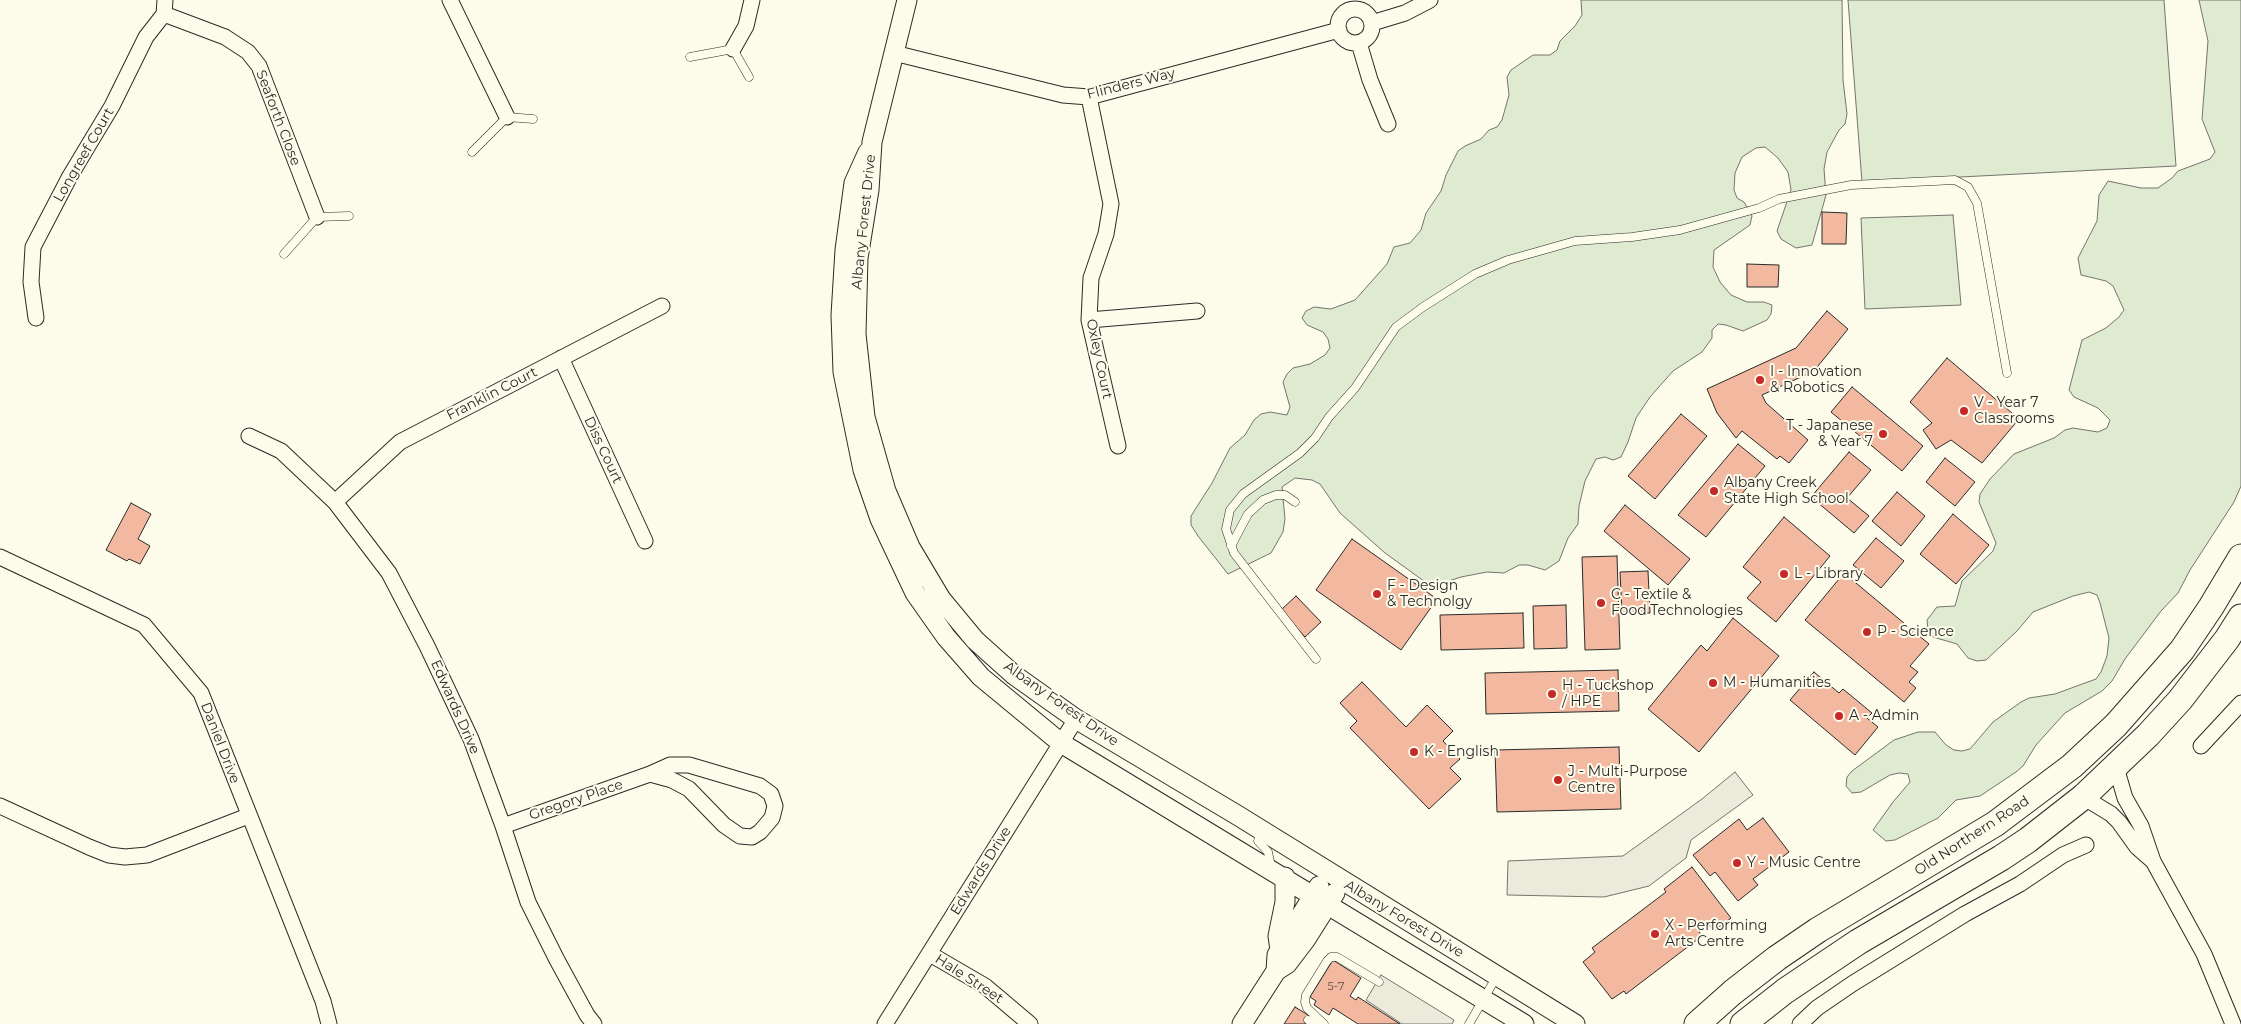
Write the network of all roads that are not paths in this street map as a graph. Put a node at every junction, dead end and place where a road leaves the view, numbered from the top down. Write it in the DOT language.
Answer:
graph roads {
  1 [pos="450,0"];
  2 [pos="752,0"];
  3 [pos="907,0"];
  4 [pos="1430,0"];
  5 [pos="164,7"];
  6 [pos="1372,22"];
  7 [pos="1339,30"];
  8 [pos="1359,43"];
  9 [pos="734,49"];
  10 [pos="894,53"];
  11 [pos="690,57"];
  12 [pos="749,77"];
  13 [pos="1089,97"];
  14 [pos="507,117"];
  15 [pos="533,118"];
  16 [pos="1388,124"];
  17 [pos="872,142"];
  18 [pos="472,152"];
  19 [pos="349,216"];
  20 [pos="317,217"];
  21 [pos="284,254"];
  22 [pos="662,306"];
  23 [pos="1197,311"];
  24 [pos="36,318"];
  25 [pos="1089,320"];
  26 [pos="561,358"];
  27 [pos="2007,373"];
  28 [pos="249,436"];
  29 [pos="1118,446"];
  30 [pos="335,502"];
  31 [pos="1295,502"];
  32 [pos="645,541"];
  33 [pos="1231,546"];
  34 [pos="0,557"];
  35 [pos="2241,557"];
  36 [pos="2241,617"];
  37 [pos="1316,659"];
  38 [pos="2241,703"];
  39 [pos="1076,718"];
  40 [pos="1061,743"];
  41 [pos="2201,746"];
  42 [pos="2116,767"];
  43 [pos="650,774"];
  44 [pos="2083,797"];
  45 [pos="0,806"];
  46 [pos="248,816"];
  47 [pos="503,826"];
  48 [pos="1262,830"];
  49 [pos="2086,846"];
  50 [pos="2153,861"];
  51 [pos="1278,873"];
  52 [pos="1335,876"];
  53 [pos="1321,900"];
  54 [pos="1280,950"];
  55 [pos="930,954"];
  56 [pos="1276,971"];
  57 [pos="1497,976"];
  58 [pos="1380,982"];
  59 [pos="1484,999"];
  60 [pos="328,1024"];
  61 [pos="594,1024"];
  62 [pos="885,1024"];
  63 [pos="1030,1024"];
  64 [pos="1242,1024"];
  65 [pos="1324,1024"];
  66 [pos="1469,1024"];
  67 [pos="1524,1024"];
  68 [pos="1575,1024"];
  69 [pos="1698,1024"];
  70 [pos="1744,1024"];
  71 [pos="1800,1024"];
  72 [pos="2233,1024"];
  1 -- 14 [label="street"];
  2 -- 9 [label="street"];
  3 -- 10 [label="street, Albany Forest Drive"];
  4 -- 6 [label="street"];
  5 -- 20 [label="street, Seaforth Close"];
  5 -- 24 [label="street, Longreef Court"];
  6 -- 7 [label="street"];
  6 -- 8 [label="street"];
  7 -- 8 [label="street"];
  7 -- 13 [label="street, Flinders Way"];
  8 -- 16 [label="street"];
  9 -- 11 [label="lane"];
  9 -- 12 [label="lane"];
  10 -- 13 [label="street, Flinders Way"];
  10 -- 17 [label="street, Albany Forest Drive"];
  13 -- 25 [label="street, Oxley Court"];
  14 -- 15 [label="lane"];
  14 -- 18 [label="lane"];
  17 -- 39 [label="street, Albany Forest Drive"];
  17 -- 40 [label="street, Albany Forest Drive"];
  19 -- 20 [label="lane"];
  20 -- 21 [label="lane"];
  22 -- 26 [label="street, Franklin Court"];
  23 -- 25 [label="street"];
  25 -- 29 [label="street, Oxley Court"];
  26 -- 30 [label="street, Franklin Court"];
  26 -- 32 [label="street, Diss Court"];
  27 -- 33 [label="lane"];
  28 -- 30 [label="street, Edwards Drive"];
  30 -- 47 [label="street, Edwards Drive"];
  31 -- 33 [label="lane"];
  33 -- 37 [label="lane"];
  34 -- 46 [label="street, Daniel Drive"];
  35 -- 69 [label="highway, Old Northern Road"];
  36 -- 42 [label="highway"];
  38 -- 41 [label="street"];
  39 -- 40 [label="street, Edwards Drive"];
  39 -- 48 [label="street, Albany Forest Drive"];
  40 -- 51 [label="street, Albany Forest Drive"];
  40 -- 55 [label="street, Edwards Drive"];
  42 -- 44 [label="highway"];
  42 -- 50 [label="street"];
  43 -- 43 [label="street, Gregory Place"];
  43 -- 47 [label="street, Gregory Place"];
  44 -- 50 [label="street"];
  44 -- 70 [label="highway"];
  45 -- 46 [label="street"];
  46 -- 60 [label="street, Daniel Drive"];
  47 -- 61 [label="street, Edwards Drive"];
  48 -- 51 [label="lane"];
  48 -- 52 [label="street, Albany Forest Drive"];
  49 -- 71 [label="street"];
  50 -- 72 [label="street"];
  51 -- 53 [label="street, Albany Forest Drive"];
  51 -- 54 [label="street"];
  52 -- 53 [label="street"];
  52 -- 57 [label="street, Albany Forest Drive"];
  53 -- 54 [label="street"];
  53 -- 56 [label="street"];
  53 -- 59 [label="street, Albany Forest Drive"];
  54 -- 56 [label="street"];
  55 -- 62 [label="street, Edwards Drive"];
  55 -- 63 [label="street, Hale Street"];
  56 -- 64 [label="street"];
  57 -- 59 [label="lane"];
  57 -- 68 [label="street, Albany Forest Drive"];
  58 -- 65 [label="lane"];
  59 -- 66 [label="lane"];
  59 -- 67 [label="street, Albany Forest Drive"];
}
